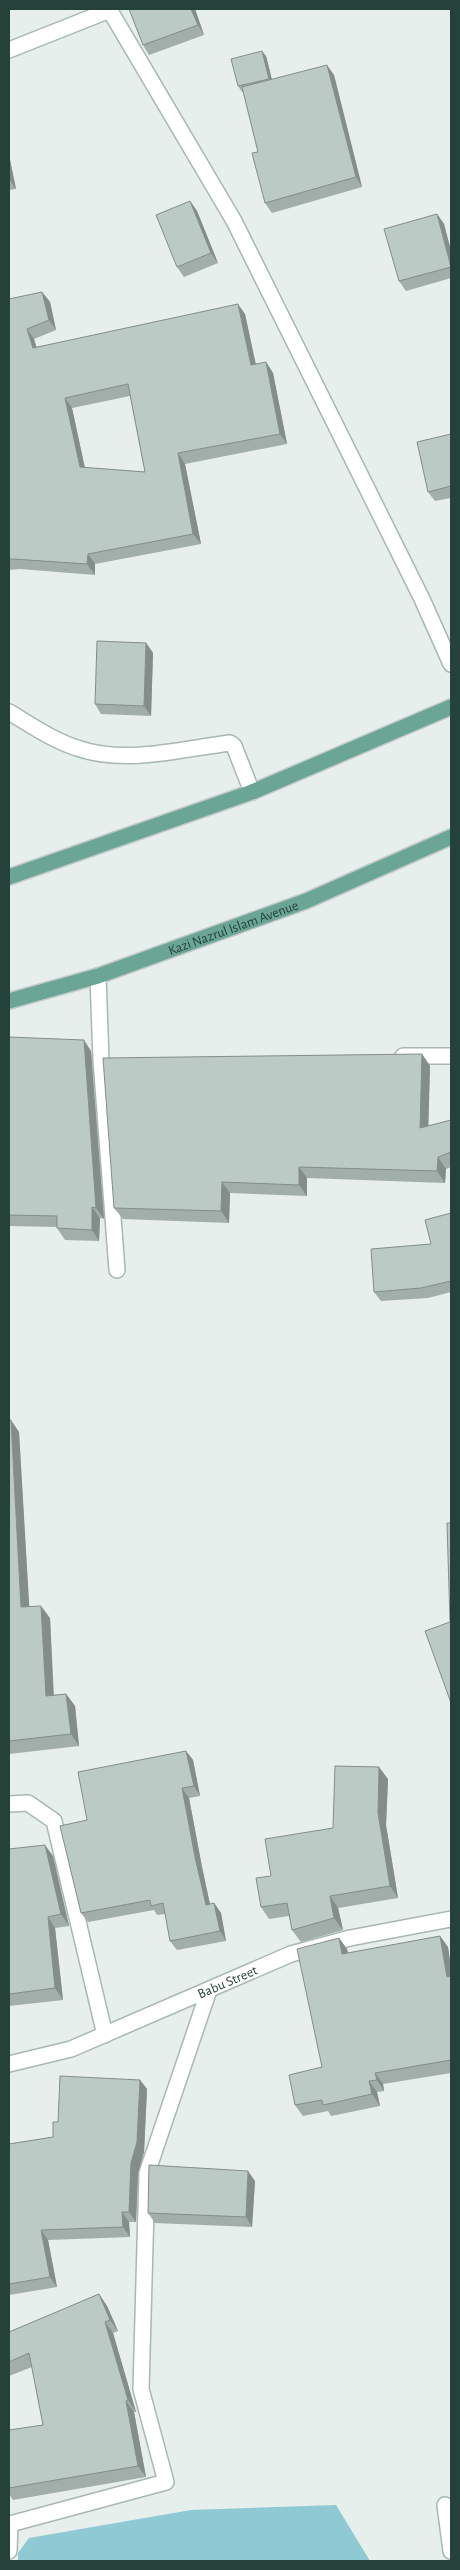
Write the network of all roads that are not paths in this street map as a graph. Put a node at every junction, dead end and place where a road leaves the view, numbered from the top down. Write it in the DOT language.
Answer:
graph roads {
  1 [pos="109,9"];
  2 [pos="9,50"];
  3 [pos="451,664"];
  4 [pos="451,707"];
  5 [pos="9,712"];
  6 [pos="252,792"];
  7 [pos="451,837"];
  8 [pos="9,877"];
  9 [pos="98,976"];
  10 [pos="9,1000"];
  11 [pos="451,1056"];
  12 [pos="384,1057"];
  13 [pos="101,1060"];
  14 [pos="121,1060"];
  15 [pos="117,1270"];
  16 [pos="9,1804"];
  17 [pos="451,1918"];
  18 [pos="209,1990"];
  19 [pos="105,2034"];
  20 [pos="9,2064"];
  21 [pos="445,2505"];
  22 [pos="9,2551"];
  23 [pos="451,2551"];
  1 -- 2 [label="street"];
  1 -- 3 [label="street"];
  4 -- 6 [label="main road"];
  5 -- 6 [label="street"];
  6 -- 8 [label="main road"];
  7 -- 9 [label="main road, Kazi Nazrul Islam Avenue"];
  9 -- 10 [label="main road, Kazi Nazrul Islam Avenue"];
  9 -- 13 [label="street"];
  11 -- 12 [label="street"];
  13 -- 14 [label="street"];
  13 -- 15 [label="street"];
  16 -- 19 [label="street"];
  17 -- 18 [label="street, Babu Street"];
  18 -- 19 [label="street, Babu Street"];
  18 -- 22 [label="street"];
  19 -- 20 [label="street, Babu Street"];
  21 -- 23 [label="street"];
}
